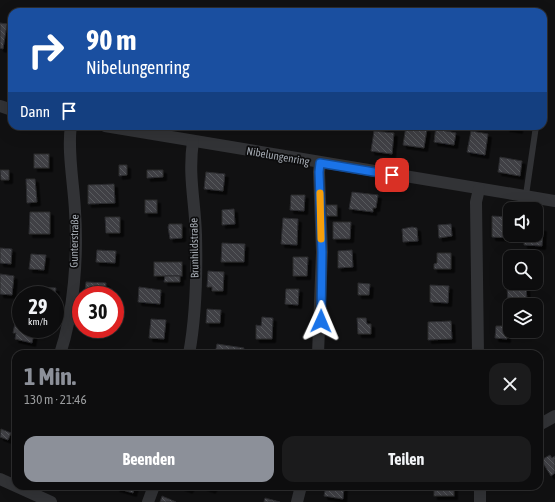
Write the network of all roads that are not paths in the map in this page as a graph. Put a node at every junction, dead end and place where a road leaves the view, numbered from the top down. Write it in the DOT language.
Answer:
graph roads {
  1 [pos="71,130"];
  2 [pos="128,130"];
  3 [pos="535,130"];
  4 [pos="193,141"];
  5 [pos="320,163"];
  6 [pos="479,189"];
  7 [pos="526,195"];
  8 [pos="555,201"];
  9 [pos="61,350"];
  10 [pos="189,350"];
  11 [pos="318,350"];
  12 [pos="478,350"];
  13 [pos="555,416"];
  14 [pos="543,423"];
  15 [pos="0,479"];
  16 [pos="12,479"];
  17 [pos="32,490"];
  18 [pos="152,490"];
  19 [pos="300,490"];
  20 [pos="480,490"];
  21 [pos="51,502"];
  22 [pos="148,502"];
  23 [pos="297,502"];
  24 [pos="480,502"];
  1 -- 9 [label="street, Gunterstraße"];
  2 -- 4 [label="street, Nibelungenring"];
  3 -- 7 [label="lane"];
  4 -- 5 [label="street, Nibelungenring"];
  4 -- 10 [label="street, Brunhildstraße"];
  5 -- 6 [label="street, Nibelungenring"];
  5 -- 11 [label="street"];
  6 -- 7 [label="street, Nibelungenring"];
  6 -- 12 [label="street"];
  7 -- 8 [label="street, Nibelungenring"];
  13 -- 14 [label="street"];
  15 -- 16 [label="street"];
  17 -- 21 [label="street"];
  18 -- 22 [label="street"];
  19 -- 23 [label="street"];
  20 -- 24 [label="street"];
}
